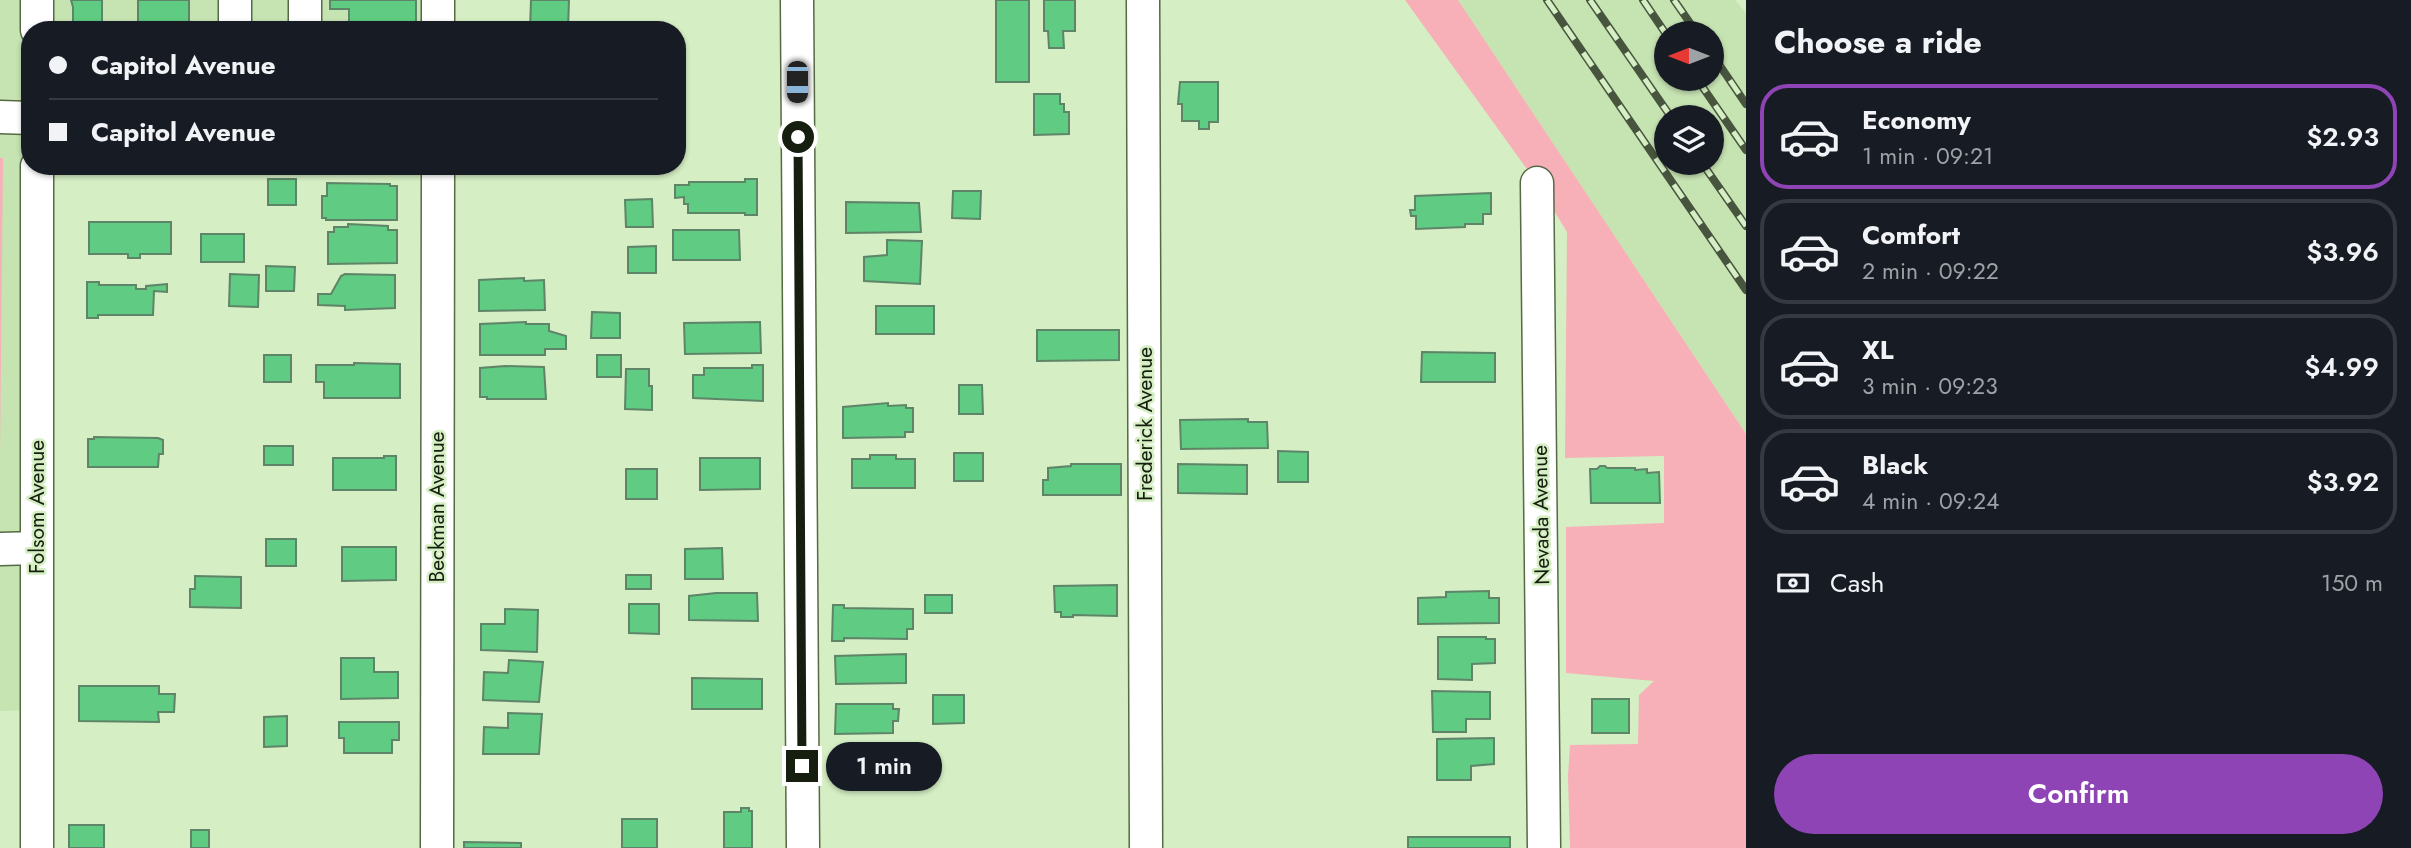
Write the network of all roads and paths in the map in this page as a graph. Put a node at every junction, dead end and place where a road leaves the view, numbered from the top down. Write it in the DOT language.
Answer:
graph roads {
  1 [pos="37,0"];
  2 [pos="235,0"];
  3 [pos="305,0"];
  4 [pos="438,0"];
  5 [pos="797,0"];
  6 [pos="1143,0"];
  7 [pos="37,21"];
  8 [pos="234,21"];
  9 [pos="305,21"];
  10 [pos="438,21"];
  11 [pos="0,117"];
  12 [pos="21,118"];
  13 [pos="37,175"];
  14 [pos="438,175"];
  15 [pos="1537,183"];
  16 [pos="37,548"];
  17 [pos="0,549"];
  18 [pos="37,848"];
  19 [pos="437,848"];
  20 [pos="803,848"];
  21 [pos="1146,848"];
  22 [pos="1544,848"];
  1 -- 7 [label="street"];
  2 -- 8 [label="street"];
  3 -- 9 [label="street"];
  4 -- 10 [label="street"];
  5 -- 20 [label="street"];
  6 -- 21 [label="street, Frederick Avenue"];
  11 -- 12 [label="street"];
  13 -- 16 [label="street, Folsom Avenue"];
  14 -- 19 [label="street, Beckman Avenue"];
  15 -- 22 [label="street, Nevada Avenue"];
  16 -- 17 [label="street"];
  16 -- 18 [label="street, Folsom Avenue"];
}
